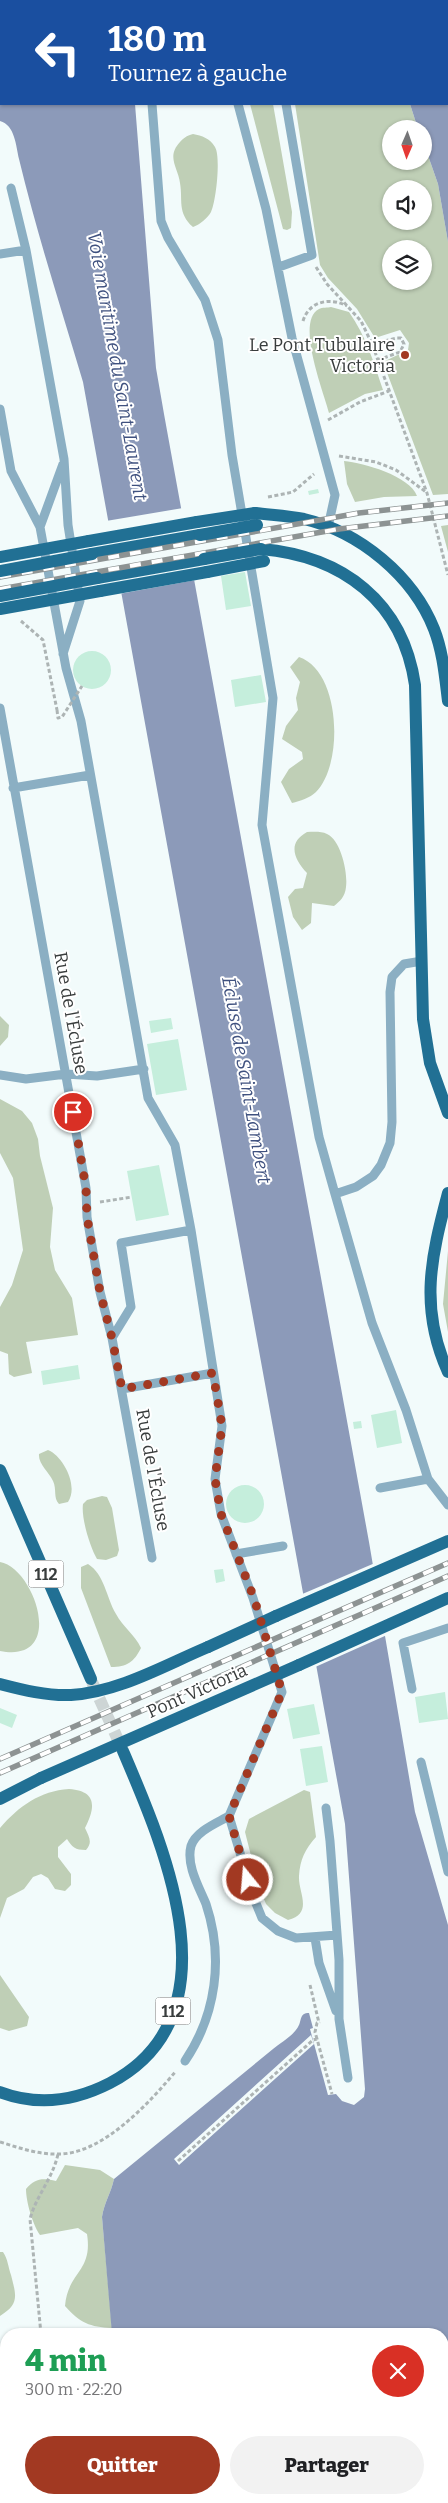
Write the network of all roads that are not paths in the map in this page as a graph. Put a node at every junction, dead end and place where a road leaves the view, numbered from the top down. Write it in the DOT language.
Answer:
graph roads {
  1 [pos="152,105"];
  2 [pos="238,105"];
  3 [pos="286,105"];
  4 [pos="12,188"];
  5 [pos="26,250"];
  6 [pos="0,254"];
  7 [pos="279,267"];
  8 [pos="0,409"];
  9 [pos="64,459"];
  10 [pos="256,519"];
  11 [pos="40,527"];
  12 [pos="328,527"];
  13 [pos="263,555"];
  14 [pos="0,557"];
  15 [pos="0,571"];
  16 [pos="0,596"];
  17 [pos="0,609"];
  18 [pos="63,654"];
  19 [pos="448,701"];
  20 [pos="0,708"];
  21 [pos="90,775"];
  22 [pos="13,788"];
  23 [pos="422,961"];
  24 [pos="144,1068"];
  25 [pos="66,1074"];
  26 [pos="0,1075"];
  27 [pos="448,1113"];
  28 [pos="448,1193"];
  29 [pos="335,1194"];
  30 [pos="191,1230"];
  31 [pos="112,1338"];
  32 [pos="448,1372"];
  33 [pos="213,1373"];
  34 [pos="122,1389"];
  35 [pos="0,1470"];
  36 [pos="428,1479"];
  37 [pos="380,1488"];
  38 [pos="448,1506"];
  39 [pos="448,1541"];
  40 [pos="283,1546"];
  41 [pos="236,1554"];
  42 [pos="152,1558"];
  43 [pos="448,1598"];
  44 [pos="448,1628"];
  45 [pos="91,1679"];
  46 [pos="0,1684"];
  47 [pos="412,1689"];
  48 [pos="123,1751"];
  49 [pos="422,1762"];
  50 [pos="0,1799"];
  51 [pos="326,1808"];
  52 [pos="229,1816"];
  53 [pos="448,1872"];
  54 [pos="337,1935"];
  55 [pos="315,1938"];
  56 [pos="339,2019"];
  57 [pos="185,2061"];
  58 [pos="348,2078"];
  59 [pos="0,2092"];
  1 -- 29 [label="lane"];
  2 -- 7 [label="lane"];
  3 -- 7 [label="lane"];
  4 -- 5 [label="lane"];
  5 -- 6 [label="lane"];
  5 -- 9 [label="lane"];
  7 -- 12 [label="lane"];
  8 -- 11 [label="lane"];
  9 -- 11 [label="lane"];
  9 -- 18 [label="lane"];
  10 -- 12 [label="main road"];
  10 -- 14 [label="main road, bridge"];
  10 -- 15 [label="main road, bridge"];
  11 -- 18 [label="lane"];
  12 -- 19 [label="main road"];
  13 -- 16 [label="main road, bridge"];
  13 -- 17 [label="main road, bridge"];
  13 -- 23 [label="main road"];
  18 -- 21 [label="lane"];
  20 -- 22 [label="lane, Rue de l'Écluse"];
  21 -- 22 [label="lane"];
  21 -- 24 [label="lane"];
  22 -- 25 [label="lane, Rue de l'Écluse"];
  23 -- 27 [label="main road"];
  23 -- 29 [label="lane"];
  24 -- 25 [label="lane"];
  24 -- 30 [label="lane"];
  25 -- 26 [label="lane"];
  25 -- 31 [label="lane, Rue de l'Écluse"];
  28 -- 32 [label="main road"];
  29 -- 36 [label="lane"];
  30 -- 31 [label="lane"];
  30 -- 33 [label="lane"];
  31 -- 34 [label="lane, Rue de l'Écluse"];
  33 -- 34 [label="lane"];
  33 -- 41 [label="lane"];
  34 -- 42 [label="lane, Rue de l'Écluse"];
  35 -- 45 [label="main road, 112"];
  36 -- 37 [label="lane"];
  36 -- 38 [label="lane"];
  39 -- 46 [label="main road, Pont Victoria, bridge"];
  40 -- 41 [label="lane"];
  41 -- 52 [label="lane"];
  43 -- 50 [label="main road, Pont Victoria, bridge"];
  44 -- 47 [label="lane"];
  48 -- 59 [label="main road, 112"];
  49 -- 53 [label="lane"];
  51 -- 54 [label="lane"];
  52 -- 55 [label="lane"];
  52 -- 57 [label="lane"];
  54 -- 55 [label="lane"];
  54 -- 56 [label="lane"];
  55 -- 56 [label="lane"];
  56 -- 58 [label="lane"];
}
